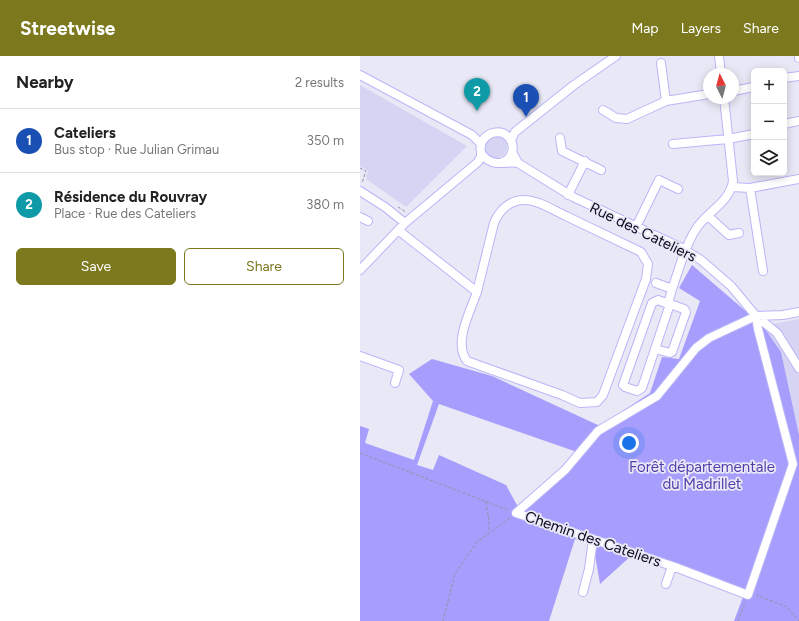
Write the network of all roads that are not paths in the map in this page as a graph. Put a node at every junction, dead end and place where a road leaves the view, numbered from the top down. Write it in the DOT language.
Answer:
graph roads {
  1 [pos="616,56"];
  2 [pos="719,56"];
  3 [pos="661,63"];
  4 [pos="720,68"];
  5 [pos="360,75"];
  6 [pos="799,76"];
  7 [pos="787,78"];
  8 [pos="751,88"];
  9 [pos="739,90"];
  10 [pos="703,95"];
  11 [pos="666,101"];
  12 [pos="725,104"];
  13 [pos="603,110"];
  14 [pos="799,122"];
  15 [pos="787,124"];
  16 [pos="515,132"];
  17 [pos="503,133"];
  18 [pos="488,134"];
  19 [pos="472,135"];
  20 [pos="751,135"];
  21 [pos="560,138"];
  22 [pos="728,139"];
  23 [pos="511,140"];
  24 [pos="673,144"];
  25 [pos="481,149"];
  26 [pos="512,152"];
  27 [pos="489,161"];
  28 [pos="585,161"];
  29 [pos="502,162"];
  30 [pos="518,163"];
  31 [pos="473,166"];
  32 [pos="601,170"];
  33 [pos="799,179"];
  34 [pos="732,187"];
  35 [pos="750,188"];
  36 [pos="364,189"];
  37 [pos="678,189"];
  38 [pos="568,194"];
  39 [pos="708,216"];
  40 [pos="405,223"];
  41 [pos="636,227"];
  42 [pos="398,230"];
  43 [pos="739,233"];
  44 [pos="686,251"];
  45 [pos="360,270"];
  46 [pos="763,271"];
  47 [pos="656,283"];
  48 [pos="672,289"];
  49 [pos="477,292"];
  50 [pos="669,304"];
  51 [pos="799,312"];
  52 [pos="756,316"];
  53 [pos="655,349"];
  54 [pos="360,356"];
  55 [pos="799,368"];
  56 [pos="395,382"];
  57 [pos="593,539"];
  58 [pos="674,566"];
  59 [pos="666,584"];
  60 [pos="583,592"];
  1 -- 16 [label="street"];
  2 -- 4 [label="street"];
  3 -- 11 [label="street"];
  5 -- 19 [label="street"];
  6 -- 7 [label="street"];
  8 -- 9 [label="street"];
  10 -- 11 [label="street"];
  11 -- 13 [label="street"];
  12 -- 22 [label="street"];
  14 -- 15 [label="street"];
  16 -- 17 [label="street"];
  16 -- 23 [label="street"];
  17 -- 18 [label="street"];
  17 -- 23 [label="street"];
  18 -- 19 [label="street"];
  18 -- 25 [label="street"];
  19 -- 25 [label="street"];
  20 -- 22 [label="street"];
  21 -- 28 [label="street"];
  22 -- 24 [label="street"];
  22 -- 34 [label="street"];
  23 -- 26 [label="street"];
  25 -- 27 [label="street"];
  25 -- 31 [label="street"];
  26 -- 29 [label="street"];
  26 -- 30 [label="street, Rue des Cateliers"];
  27 -- 29 [label="street"];
  27 -- 31 [label="street"];
  28 -- 32 [label="street"];
  28 -- 38 [label="street"];
  29 -- 30 [label="street, Rue des Cateliers"];
  30 -- 38 [label="street, Rue des Cateliers"];
  31 -- 40 [label="street"];
  33 -- 35 [label="street"];
  34 -- 35 [label="street"];
  34 -- 39 [label="street"];
  35 -- 46 [label="street"];
  36 -- 40 [label="street"];
  37 -- 41 [label="street"];
  38 -- 41 [label="street, Rue des Cateliers"];
  39 -- 43 [label="street"];
  39 -- 44 [label="street"];
  40 -- 42 [label="street"];
  41 -- 44 [label="street, Rue des Cateliers"];
  42 -- 45 [label="street"];
  42 -- 49 [label="street"];
  44 -- 48 [label="street"];
  44 -- 52 [label="street, Rue des Cateliers"];
  47 -- 48 [label="street"];
  48 -- 50 [label="street"];
  49 -- 49 [label="street"];
  50 -- 53 [label="street"];
  50 -- 53 [label="street"];
  50 -- 53 [label="street"];
  51 -- 52 [label="street"];
  52 -- 55 [label="street, Rue des Cateliers"];
  52 -- 57 [label="street, Chemin des Cateliers"];
  52 -- 58 [label="street, Chemin des Cateliers"];
  54 -- 56 [label="street"];
  57 -- 58 [label="street, Chemin des Cateliers"];
  57 -- 60 [label="street"];
  58 -- 59 [label="street"];
}
